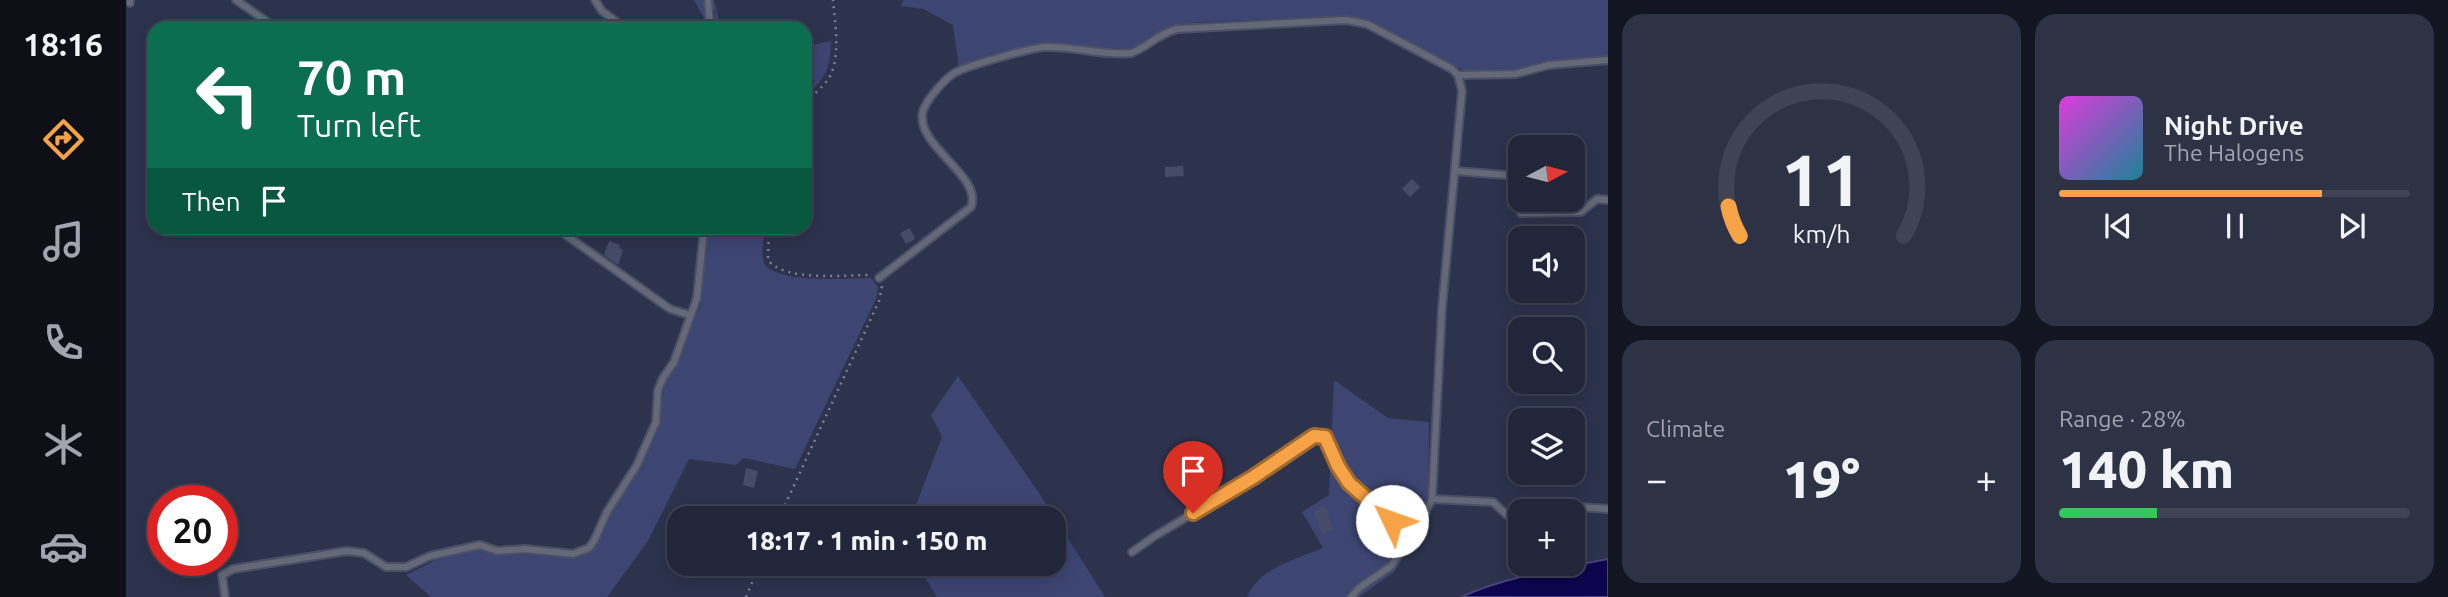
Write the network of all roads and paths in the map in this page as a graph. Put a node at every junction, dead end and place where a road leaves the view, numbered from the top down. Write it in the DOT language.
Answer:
graph roads {
  1 [pos="236,0"];
  2 [pos="595,0"];
  3 [pos="708,0"];
  4 [pos="833,0"];
  5 [pos="266,21"];
  6 [pos="616,21"];
  7 [pos="710,21"];
  8 [pos="1608,61"];
  9 [pos="1458,75"];
  10 [pos="812,95"];
  11 [pos="1455,171"];
  12 [pos="1608,200"];
  13 [pos="566,235"];
  14 [pos="703,235"];
  15 [pos="769,235"];
  16 [pos="879,278"];
  17 [pos="690,315"];
  18 [pos="1432,499"];
  19 [pos="785,506"];
  20 [pos="1429,507"];
  21 [pos="1585,507"];
  22 [pos="1608,509"];
  23 [pos="1508,515"];
  24 [pos="1132,552"];
  25 [pos="755,576"];
  26 [pos="225,597"];
  27 [pos="746,597"];
  28 [pos="1351,597"];
  1 -- 5 [label="lane"];
  2 -- 6 [label="lane"];
  3 -- 7 [label="lane"];
  4 -- 10 [label="path"];
  8 -- 9 [label="lane"];
  9 -- 11 [label="lane"];
  9 -- 16 [label="lane"];
  11 -- 12 [label="lane"];
  11 -- 18 [label="lane"];
  13 -- 17 [label="lane"];
  14 -- 17 [label="lane"];
  15 -- 16 [label="path"];
  16 -- 19 [label="path"];
  17 -- 26 [label="lane"];
  18 -- 20 [label="lane"];
  18 -- 23 [label="lane"];
  20 -- 24 [label="lane"];
  20 -- 28 [label="lane"];
  21 -- 22 [label="lane"];
  25 -- 27 [label="path"];
}
